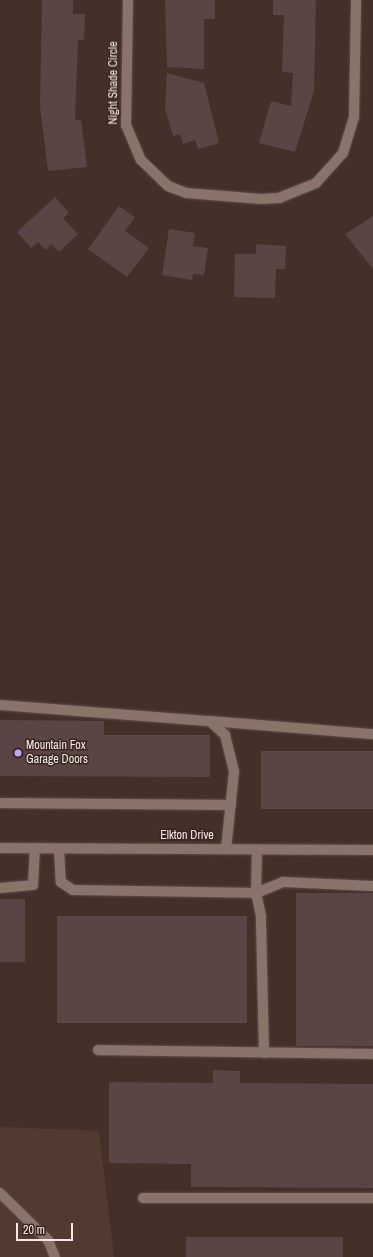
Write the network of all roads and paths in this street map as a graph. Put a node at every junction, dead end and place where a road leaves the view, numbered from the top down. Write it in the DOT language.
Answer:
graph roads {
  1 [pos="128,0"];
  2 [pos="356,0"];
  3 [pos="0,705"];
  4 [pos="210,721"];
  5 [pos="373,734"];
  6 [pos="0,803"];
  7 [pos="231,805"];
  8 [pos="0,848"];
  9 [pos="35,849"];
  10 [pos="59,849"];
  11 [pos="226,850"];
  12 [pos="257,850"];
  13 [pos="373,850"];
  14 [pos="373,886"];
  15 [pos="0,888"];
  16 [pos="256,893"];
  17 [pos="98,1050"];
  18 [pos="264,1053"];
  19 [pos="373,1054"];
  20 [pos="0,1193"];
  21 [pos="142,1198"];
  22 [pos="373,1198"];
  23 [pos="55,1257"];
  1 -- 2 [label="street, Night Shade Circle"];
  3 -- 4 [label="street"];
  4 -- 5 [label="street"];
  4 -- 7 [label="street"];
  6 -- 7 [label="street"];
  7 -- 11 [label="street"];
  8 -- 9 [label="street, Elkton Drive"];
  9 -- 10 [label="street, Elkton Drive"];
  9 -- 15 [label="street"];
  10 -- 11 [label="street, Elkton Drive"];
  10 -- 16 [label="street"];
  11 -- 12 [label="street, Elkton Drive"];
  12 -- 13 [label="street, Elkton Drive"];
  12 -- 16 [label="street"];
  14 -- 16 [label="street"];
  16 -- 18 [label="street"];
  17 -- 18 [label="street"];
  18 -- 19 [label="street"];
  20 -- 23 [label="street"];
  21 -- 22 [label="street"];
}
